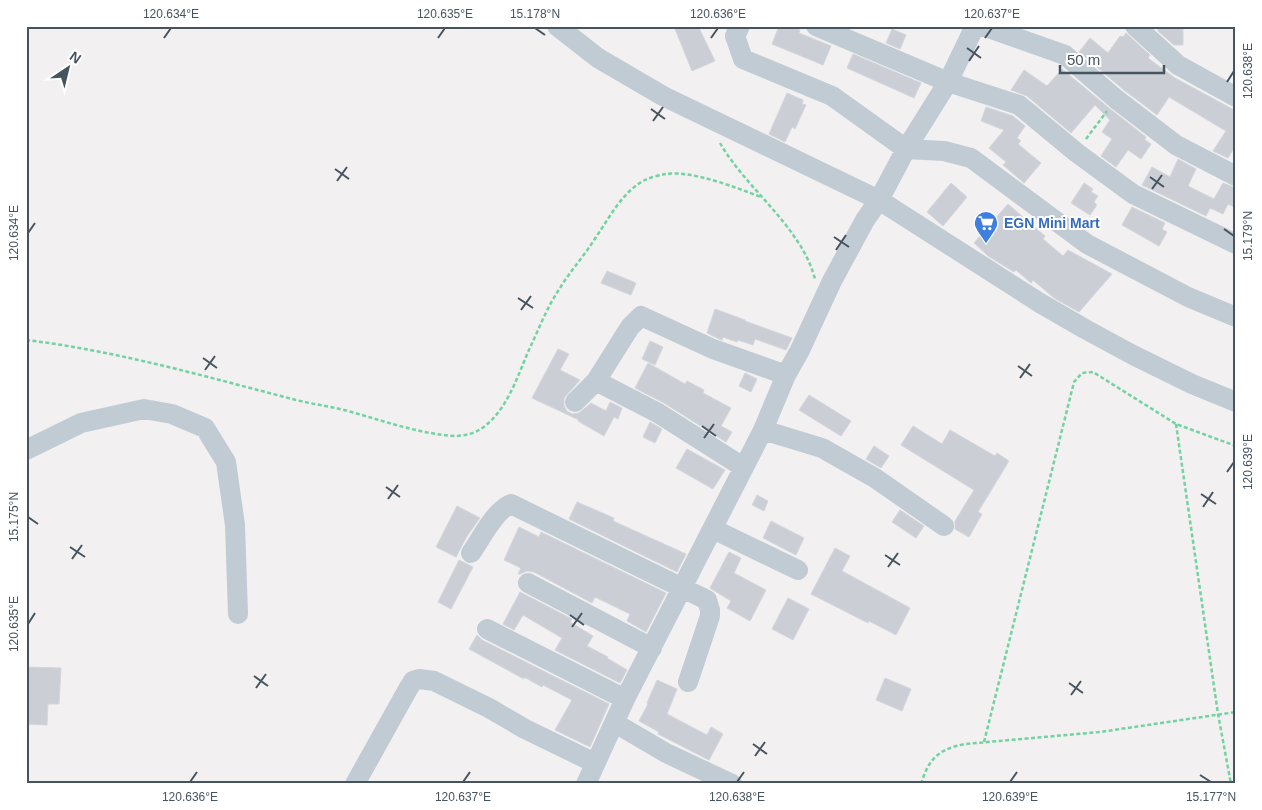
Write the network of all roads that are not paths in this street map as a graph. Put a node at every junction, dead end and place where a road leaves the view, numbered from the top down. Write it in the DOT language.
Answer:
graph roads {
  1 [pos="557,26"];
  2 [pos="740,26"];
  3 [pos="816,26"];
  4 [pos="975,26"];
  5 [pos="983,26"];
  6 [pos="1135,26"];
  7 [pos="948,82"];
  8 [pos="1236,97"];
  9 [pos="906,149"];
  10 [pos="1236,176"];
  11 [pos="879,200"];
  12 [pos="1236,244"];
  13 [pos="1236,317"];
  14 [pos="786,375"];
  15 [pos="596,381"];
  16 [pos="575,402"];
  17 [pos="1236,402"];
  18 [pos="762,430"];
  19 [pos="26,450"];
  20 [pos="743,467"];
  21 [pos="944,526"];
  22 [pos="712,530"];
  23 [pos="471,553"];
  24 [pos="798,570"];
  25 [pos="528,583"];
  26 [pos="682,587"];
  27 [pos="238,614"];
  28 [pos="487,629"];
  29 [pos="652,648"];
  30 [pos="688,682"];
  31 [pos="626,699"];
  32 [pos="615,723"];
  33 [pos="595,763"];
  34 [pos="356,784"];
  35 [pos="586,784"];
  36 [pos="732,784"];
  1 -- 11 [label="street"];
  2 -- 9 [label="street"];
  3 -- 7 [label="street"];
  4 -- 7 [label="street"];
  5 -- 10 [label="street"];
  6 -- 8 [label="street"];
  7 -- 9 [label="street"];
  7 -- 12 [label="street"];
  9 -- 11 [label="street"];
  9 -- 13 [label="street"];
  11 -- 14 [label="street"];
  11 -- 17 [label="street"];
  14 -- 15 [label="street"];
  14 -- 18 [label="street"];
  15 -- 16 [label="street"];
  15 -- 20 [label="street"];
  18 -- 20 [label="street"];
  18 -- 21 [label="street"];
  19 -- 27 [label="street"];
  20 -- 22 [label="street"];
  22 -- 24 [label="street"];
  22 -- 26 [label="street"];
  23 -- 26 [label="street"];
  25 -- 29 [label="street"];
  26 -- 29 [label="street"];
  26 -- 30 [label="street"];
  28 -- 31 [label="street"];
  29 -- 31 [label="street"];
  31 -- 32 [label="street"];
  32 -- 33 [label="street"];
  32 -- 36 [label="street"];
  33 -- 34 [label="street"];
  33 -- 35 [label="street"];
}
